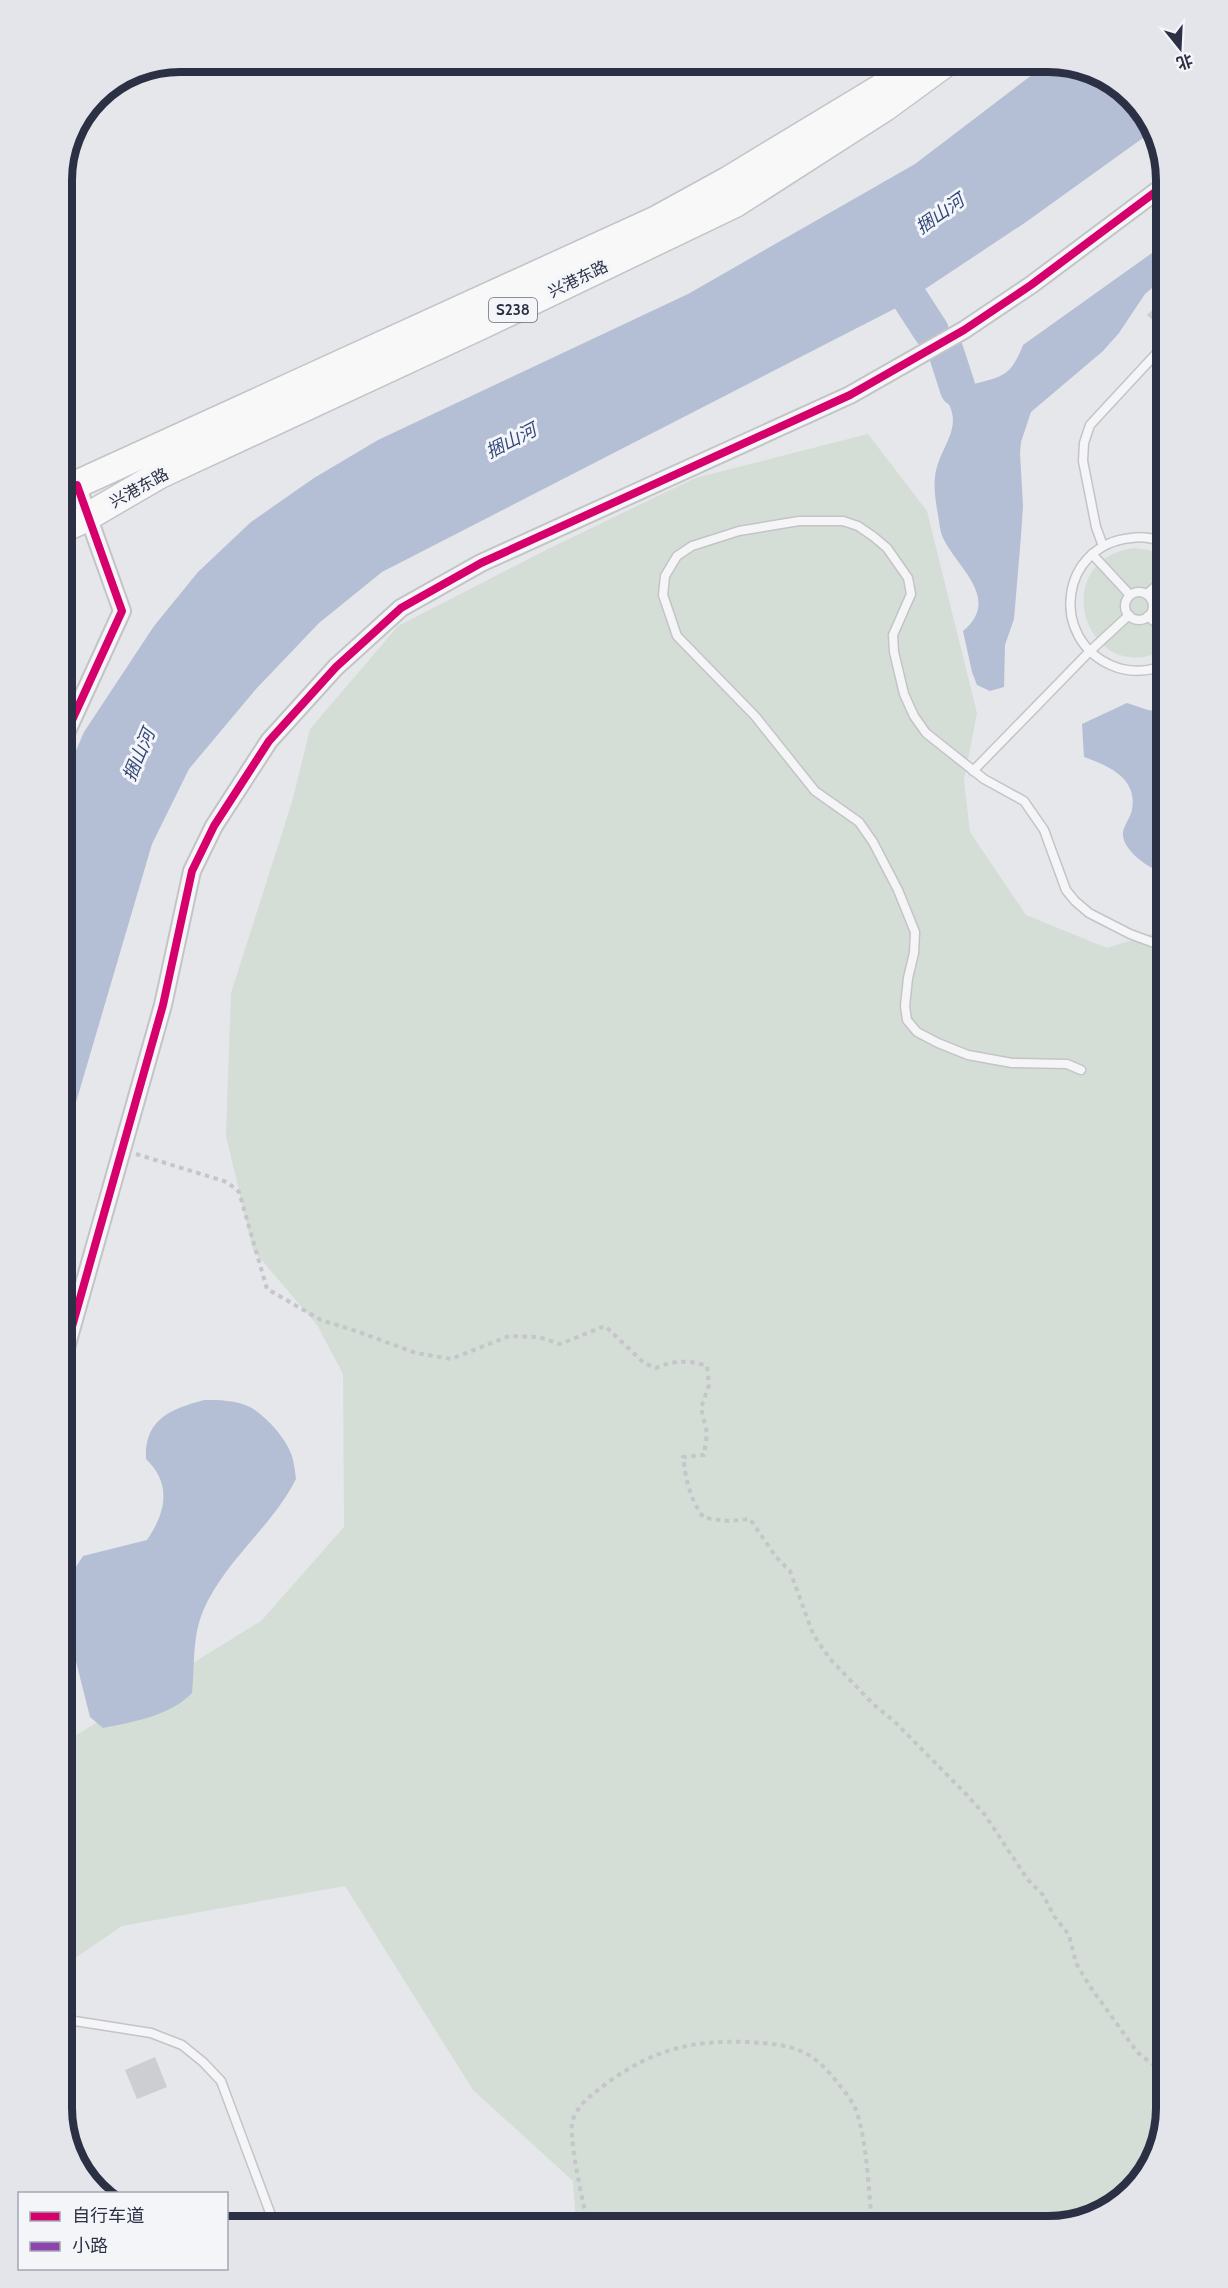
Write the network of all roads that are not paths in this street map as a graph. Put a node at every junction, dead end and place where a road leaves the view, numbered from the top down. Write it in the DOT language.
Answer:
graph roads {
  1 [pos="903,72"];
  2 [pos="933,72"];
  3 [pos="1156,192"];
  4 [pos="1156,355"];
  5 [pos="72,487"];
  6 [pos="72,492"];
  7 [pos="88,516"];
  8 [pos="72,525"];
  9 [pos="1156,541"];
  10 [pos="1103,546"];
  11 [pos="1092,554"];
  12 [pos="1156,586"];
  13 [pos="1147,594"];
  14 [pos="1130,595"];
  15 [pos="1129,615"];
  16 [pos="1148,616"];
  17 [pos="1156,623"];
  18 [pos="1090,651"];
  19 [pos="1156,667"];
  20 [pos="72,720"];
  21 [pos="973,771"];
  22 [pos="1156,944"];
  23 [pos="1081,1070"];
  24 [pos="72,1327"];
  25 [pos="72,2021"];
  26 [pos="271,2216"];
  1 -- 5 [label="main road, 兴港东路 / S238"];
  2 -- 7 [label="main road, 兴港东路 / S238"];
  3 -- 24 [label="street"];
  4 -- 10 [label="lane"];
  6 -- 7 [label="street"];
  7 -- 8 [label="main road, 兴港东路 / S238"];
  7 -- 20 [label="street"];
  9 -- 10 [label="lane"];
  10 -- 11 [label="lane"];
  11 -- 14 [label="lane"];
  11 -- 18 [label="lane"];
  12 -- 13 [label="lane"];
  13 -- 14 [label="lane"];
  13 -- 16 [label="lane"];
  14 -- 15 [label="lane"];
  15 -- 16 [label="lane"];
  15 -- 18 [label="lane"];
  16 -- 17 [label="lane"];
  18 -- 19 [label="lane"];
  18 -- 21 [label="lane"];
  21 -- 22 [label="lane"];
  21 -- 23 [label="lane"];
  25 -- 26 [label="lane"];
}
